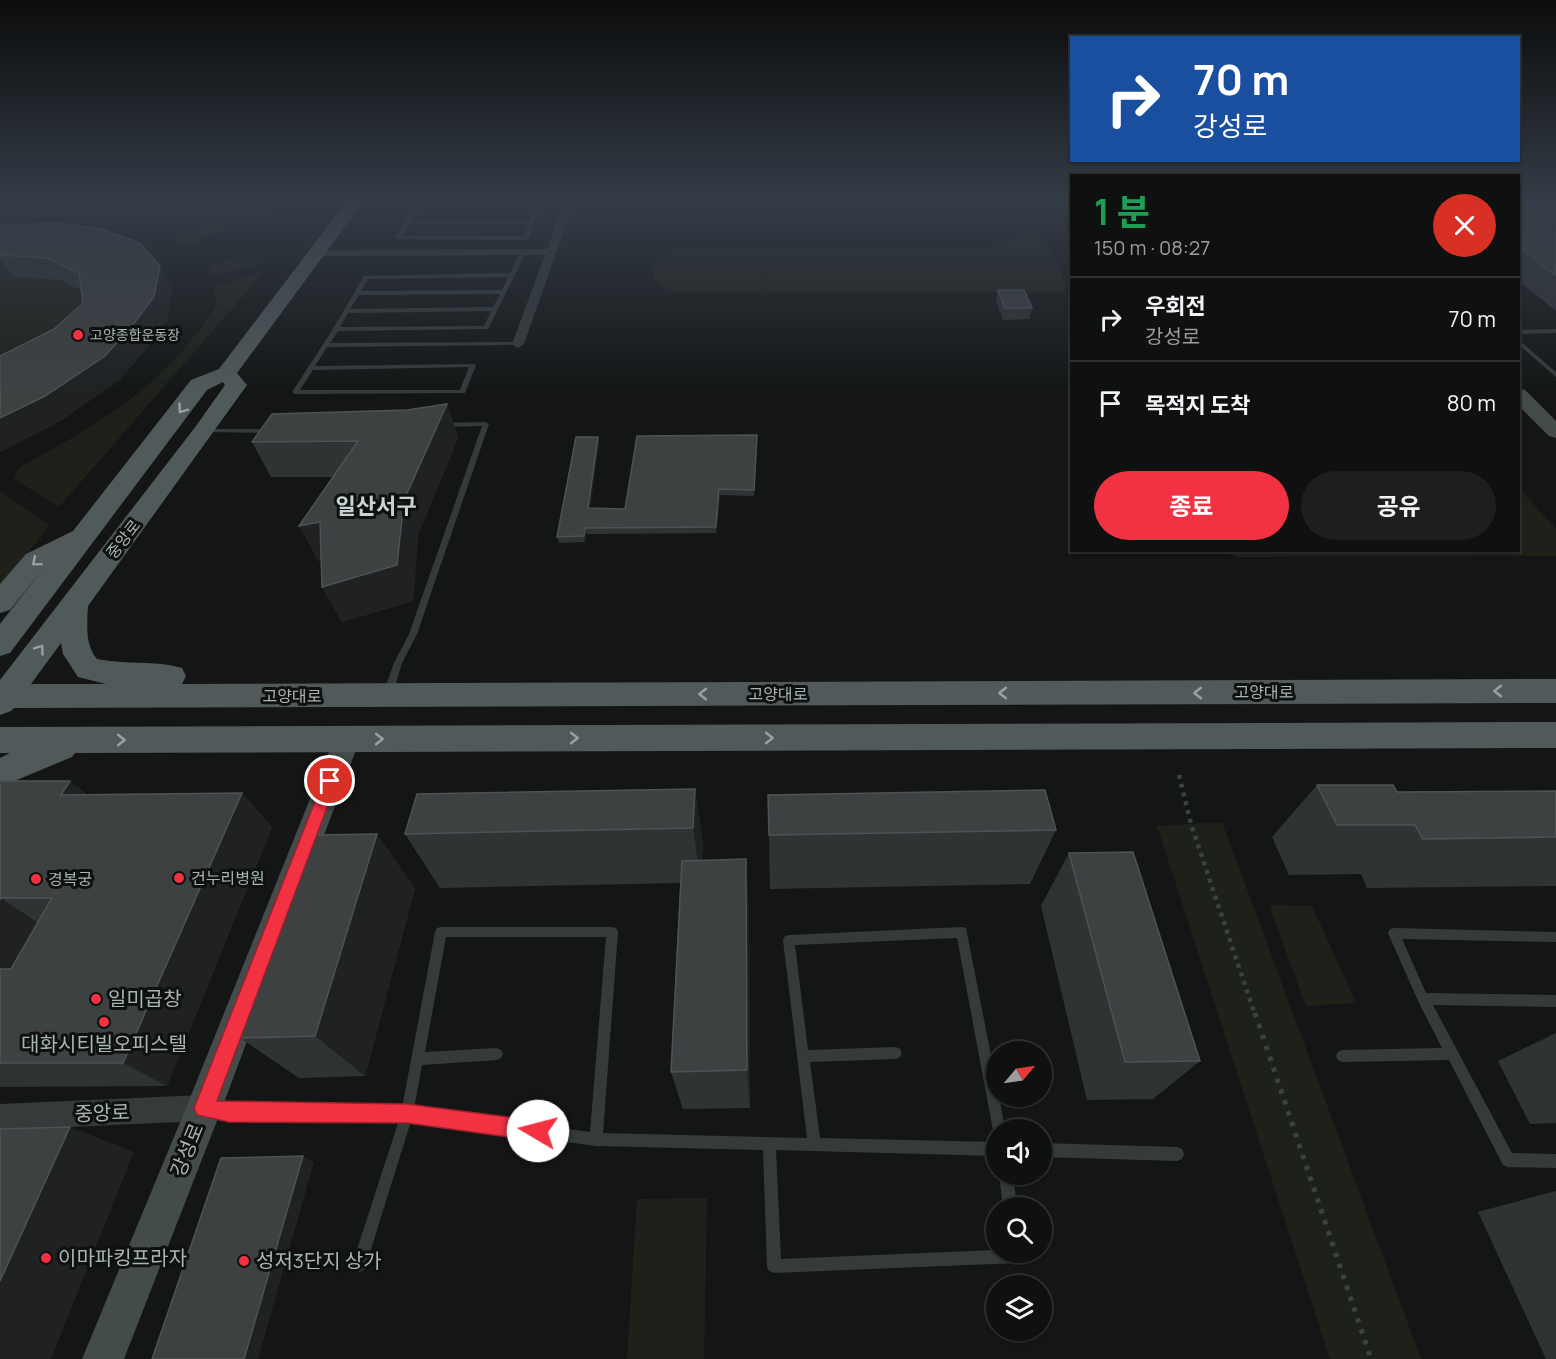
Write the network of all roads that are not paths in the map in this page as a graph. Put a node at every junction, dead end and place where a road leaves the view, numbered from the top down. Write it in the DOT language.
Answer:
graph roads {
  1 [pos="307,265"];
  2 [pos="516,265"];
  3 [pos="547,265"];
  4 [pos="511,275"];
  5 [pos="503,292"];
  6 [pos="357,293"];
  7 [pos="495,309"];
  8 [pos="346,311"];
  9 [pos="336,329"];
  10 [pos="1520,332"];
  11 [pos="1553,332"];
  12 [pos="1556,336"];
  13 [pos="1520,343"];
  14 [pos="518,344"];
  15 [pos="326,345"];
  16 [pos="311,368"];
  17 [pos="226,373"];
  18 [pos="1556,375"];
  19 [pos="1520,396"];
  20 [pos="427,426"];
  21 [pos="273,430"];
  22 [pos="204,431"];
  23 [pos="1556,432"];
  24 [pos="84,535"];
  25 [pos="74,602"];
  26 [pos="0,603"];
  27 [pos="0,645"];
  28 [pos="1556,691"];
  29 [pos="189,696"];
  30 [pos="387,696"];
  31 [pos="2,698"];
  32 [pos="1556,735"];
  33 [pos="347,739"];
  34 [pos="0,740"];
  35 [pos="90,740"];
  36 [pos="0,773"];
  37 [pos="1556,938"];
  38 [pos="1423,999"];
  39 [pos="1556,1001"];
  40 [pos="896,1053"];
  41 [pos="497,1054"];
  42 [pos="1452,1054"];
  43 [pos="803,1056"];
  44 [pos="1342,1056"];
  45 [pos="418,1059"];
  46 [pos="204,1108"];
  47 [pos="407,1114"];
  48 [pos="0,1117"];
  49 [pos="997,1119"];
  50 [pos="596,1139"];
  51 [pos="769,1144"];
  52 [pos="814,1145"];
  53 [pos="986,1149"];
  54 [pos="1052,1150"];
  55 [pos="1177,1154"];
  56 [pos="1556,1161"];
  57 [pos="986,1257"];
  58 [pos="359,1265"];
  59 [pos="103,1359"];
  1 -- 17 [label="main road, 중앙로"];
  2 -- 4 [label="lane"];
  3 -- 14 [label="street"];
  4 -- 5 [label="lane"];
  4 -- 6 [label="lane"];
  5 -- 6 [label="lane"];
  5 -- 7 [label="lane"];
  6 -- 8 [label="lane"];
  7 -- 8 [label="lane"];
  7 -- 9 [label="lane"];
  8 -- 9 [label="lane"];
  9 -- 15 [label="lane"];
  10 -- 11 [label="lane"];
  11 -- 12 [label="lane"];
  13 -- 18 [label="lane"];
  14 -- 15 [label="lane"];
  15 -- 16 [label="lane"];
  16 -- 16 [label="lane"];
  17 -- 22 [label="main road, 중앙로"];
  17 -- 24 [label="main road, 중앙로, one-way"];
  19 -- 23 [label="street"];
  20 -- 30 [label="lane"];
  21 -- 22 [label="lane"];
  22 -- 25 [label="main road, 중앙로"];
  24 -- 26 [label="main road, one-way"];
  24 -- 27 [label="main road, 중앙로"];
  25 -- 29 [label="main road"];
  31 -- 25 [label="main road, 중앙로, one-way"];
  28 -- 30 [label="main road, 고양대로, one-way"];
  29 -- 30 [label="main road, 고양대로"];
  29 -- 31 [label="main road, 고양대로"];
  33 -- 32 [label="main road, one-way"];
  35 -- 33 [label="main road, one-way"];
  33 -- 46 [label="street, 강성로"];
  34 -- 35 [label="main road"];
  35 -- 36 [label="main road"];
  37 -- 38 [label="lane"];
  38 -- 39 [label="lane"];
  38 -- 42 [label="lane"];
  40 -- 43 [label="lane"];
  41 -- 45 [label="lane"];
  42 -- 44 [label="lane"];
  42 -- 56 [label="lane"];
  43 -- 49 [label="lane"];
  43 -- 52 [label="lane"];
  45 -- 47 [label="lane"];
  45 -- 50 [label="lane"];
  46 -- 47 [label="lane"];
  46 -- 48 [label="street, 중앙로"];
  46 -- 59 [label="street, 강성로"];
  47 -- 50 [label="lane"];
  47 -- 58 [label="lane"];
  50 -- 51 [label="lane"];
  51 -- 52 [label="lane"];
  51 -- 57 [label="lane"];
  52 -- 53 [label="lane"];
  54 -- 55 [label="lane"];
}
